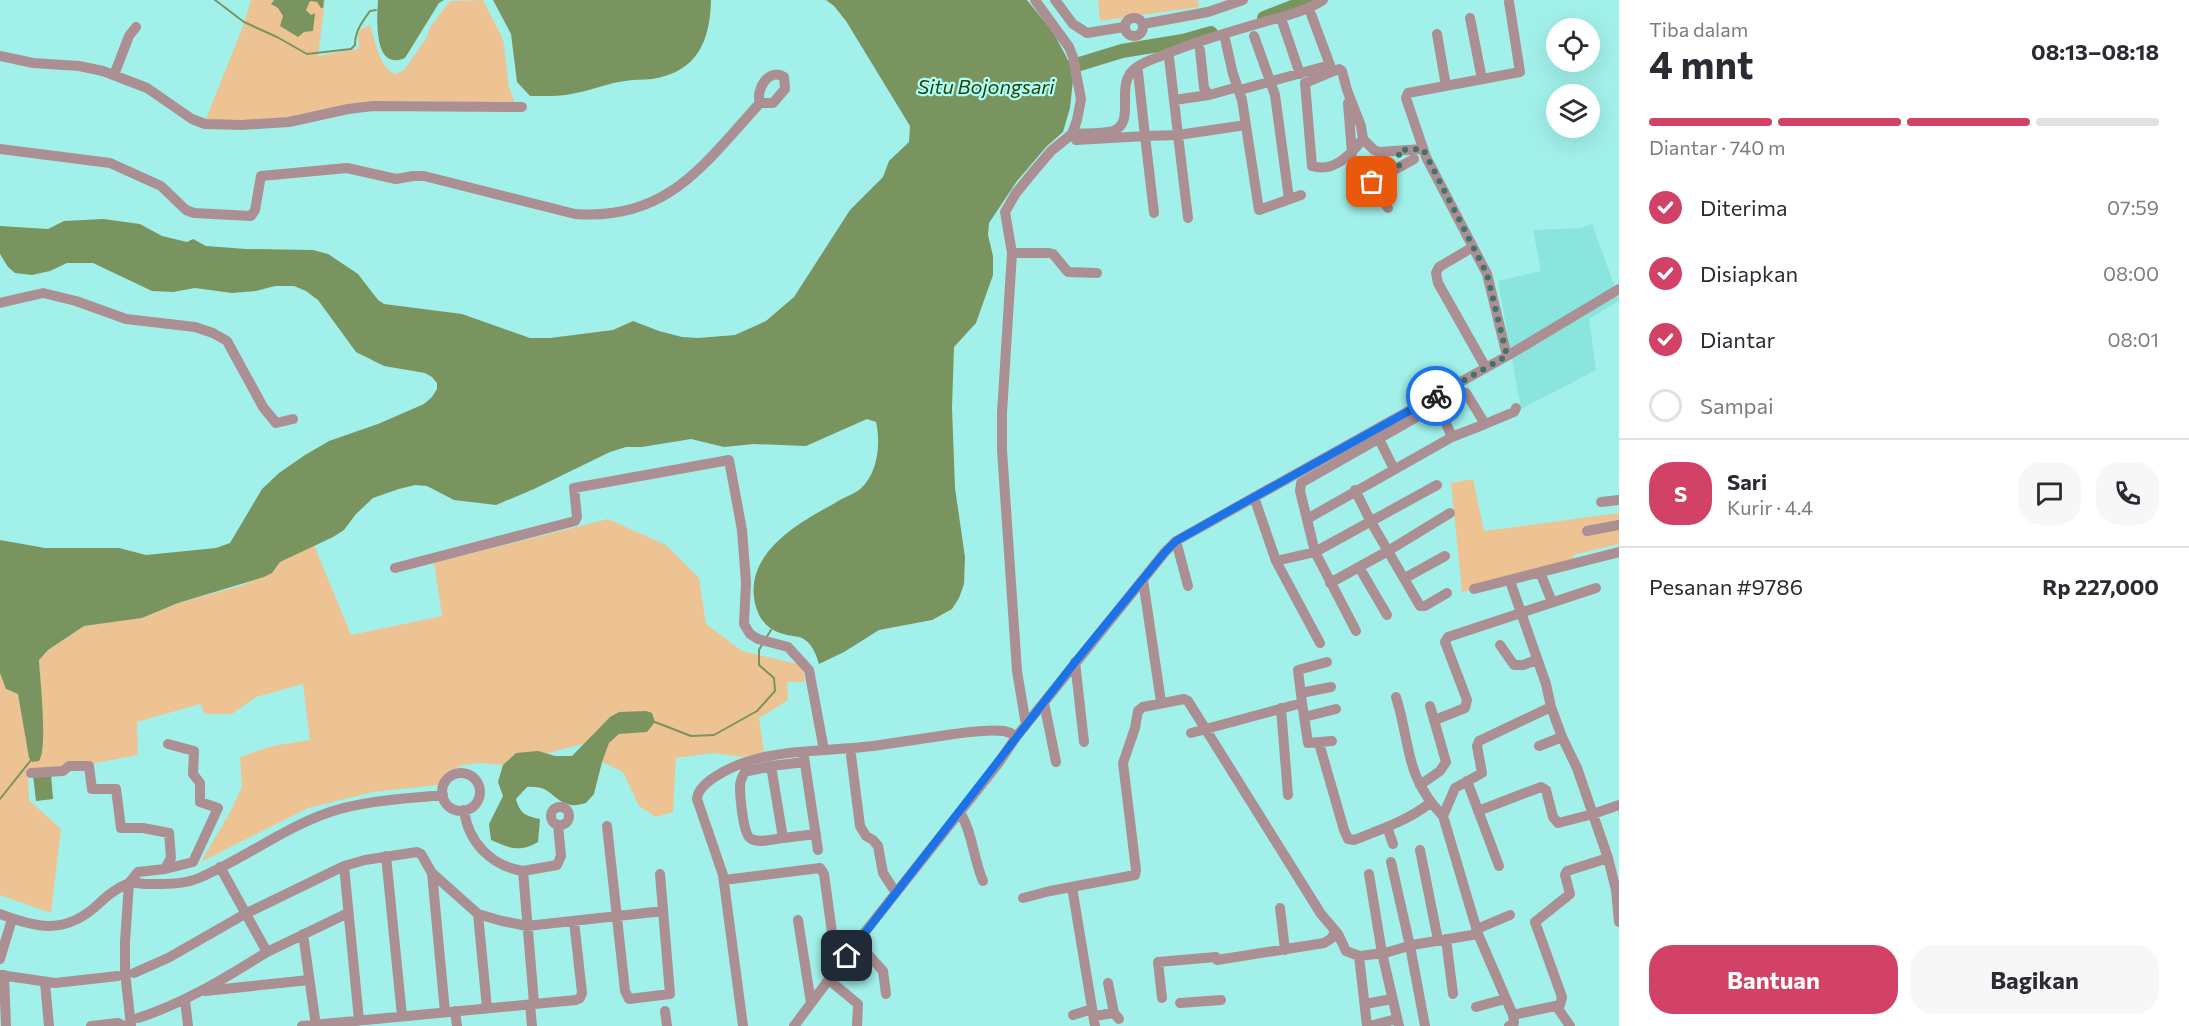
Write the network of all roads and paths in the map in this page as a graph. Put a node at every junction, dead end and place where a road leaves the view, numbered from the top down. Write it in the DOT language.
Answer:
graph roads {
  1 [pos="1035,0"];
  2 [pos="1054,0"];
  3 [pos="1243,0"];
  4 [pos="1323,0"];
  5 [pos="1509,2"];
  6 [pos="1311,14"];
  7 [pos="1470,18"];
  8 [pos="1283,24"];
  9 [pos="136,27"];
  10 [pos="1437,34"];
  11 [pos="1254,36"];
  12 [pos="1225,39"];
  13 [pos="1200,50"];
  14 [pos="0,56"];
  15 [pos="1169,57"];
  16 [pos="1138,72"];
  17 [pos="1300,74"];
  18 [pos="114,75"];
  19 [pos="1482,79"];
  20 [pos="1269,81"];
  21 [pos="1446,86"];
  22 [pos="1239,89"];
  23 [pos="1347,90"];
  24 [pos="1209,94"];
  25 [pos="1174,100"];
  26 [pos="760,104"];
  27 [pos="522,107"];
  28 [pos="1246,125"];
  29 [pos="1178,135"];
  30 [pos="1145,136"];
  31 [pos="1068,137"];
  32 [pos="1368,144"];
  33 [pos="0,149"];
  34 [pos="1423,149"];
  35 [pos="1399,150"];
  36 [pos="1352,153"];
  37 [pos="1414,159"];
  38 [pos="1365,166"];
  39 [pos="1399,167"];
  40 [pos="1372,182"];
  41 [pos="1301,195"];
  42 [pos="1289,199"];
  43 [pos="1388,208"];
  44 [pos="1154,213"];
  45 [pos="1188,218"];
  46 [pos="1473,247"];
  47 [pos="1012,253"];
  48 [pos="1097,273"];
  49 [pos="1619,289"];
  50 [pos="0,303"];
  51 [pos="1507,356"];
  52 [pos="1486,368"];
  53 [pos="1438,405"];
  54 [pos="1516,408"];
  55 [pos="293,419"];
  56 [pos="1485,424"];
  57 [pos="1452,437"];
  58 [pos="1379,439"];
  59 [pos="1394,469"];
  60 [pos="1437,484"];
  61 [pos="1355,490"];
  62 [pos="1254,497"];
  63 [pos="1619,500"];
  64 [pos="1601,502"];
  65 [pos="1450,513"];
  66 [pos="1307,519"];
  67 [pos="1371,522"];
  68 [pos="1619,525"];
  69 [pos="1587,531"];
  70 [pos="1176,541"];
  71 [pos="1388,551"];
  72 [pos="1315,552"];
  73 [pos="1619,552"];
  74 [pos="1445,556"];
  75 [pos="1276,561"];
  76 [pos="1359,567"];
  77 [pos="394,568"];
  78 [pos="1540,572"];
  79 [pos="1405,578"];
  80 [pos="1143,580"];
  81 [pos="1510,581"];
  82 [pos="1330,583"];
  83 [pos="1188,586"];
  84 [pos="1596,588"];
  85 [pos="1474,589"];
  86 [pos="1447,593"];
  87 [pos="1552,602"];
  88 [pos="1521,613"];
  89 [pos="1387,615"];
  90 [pos="1356,631"];
  91 [pos="1320,643"];
  92 [pos="1500,645"];
  93 [pos="1536,660"];
  94 [pos="1075,662"];
  95 [pos="1327,662"];
  96 [pos="1331,687"];
  97 [pos="1395,697"];
  98 [pos="1301,698"];
  99 [pos="1161,702"];
  100 [pos="1044,703"];
  101 [pos="1430,706"];
  102 [pos="1551,707"];
  103 [pos="1281,708"];
  104 [pos="1336,709"];
  105 [pos="1304,717"];
  106 [pos="1435,720"];
  107 [pos="1026,725"];
  108 [pos="1205,728"];
  109 [pos="1191,733"];
  110 [pos="1017,737"];
  111 [pos="1562,737"];
  112 [pos="1332,741"];
  113 [pos="1084,742"];
  114 [pos="1319,743"];
  115 [pos="168,744"];
  116 [pos="1539,746"];
  117 [pos="824,750"];
  118 [pos="851,755"];
  119 [pos="804,758"];
  120 [pos="1056,762"];
  121 [pos="771,766"];
  122 [pos="31,773"];
  123 [pos="1467,781"];
  124 [pos="1420,785"];
  125 [pos="443,795"];
  126 [pos="1288,795"];
  127 [pos="1430,803"];
  128 [pos="1619,805"];
  129 [pos="464,810"];
  130 [pos="1478,811"];
  131 [pos="960,812"];
  132 [pos="1593,814"];
  133 [pos="1443,816"];
  134 [pos="558,825"];
  135 [pos="607,826"];
  136 [pos="1387,827"];
  137 [pos="816,834"];
  138 [pos="783,838"];
  139 [pos="1393,844"];
  140 [pos="818,850"];
  141 [pos="1420,850"];
  142 [pos="386,856"];
  143 [pos="1608,858"];
  144 [pos="1391,862"];
  145 [pos="344,866"];
  146 [pos="1499,866"];
  147 [pos="219,867"];
  148 [pos="165,869"];
  149 [pos="523,871"];
  150 [pos="432,873"];
  151 [pos="1616,873"];
  152 [pos="660,874"];
  153 [pos="1369,874"];
  154 [pos="724,880"];
  155 [pos="983,881"];
  156 [pos="129,883"];
  157 [pos="1071,887"];
  158 [pos="896,893"];
  159 [pos="1023,898"];
  160 [pos="1280,908"];
  161 [pos="663,911"];
  162 [pos="348,913"];
  163 [pos="0,914"];
  164 [pos="245,914"];
  165 [pos="478,914"];
  166 [pos="1510,915"];
  167 [pos="616,916"];
  168 [pos="12,919"];
  169 [pos="798,920"];
  170 [pos="574,921"];
  171 [pos="1619,922"];
  172 [pos="526,926"];
  173 [pos="1335,931"];
  174 [pos="1478,931"];
  175 [pos="303,934"];
  176 [pos="1442,940"];
  177 [pos="857,942"];
  178 [pos="1410,946"];
  179 [pos="1285,950"];
  180 [pos="267,952"];
  181 [pos="1382,953"];
  182 [pos="1359,956"];
  183 [pos="0,959"];
  184 [pos="837,969"];
  185 [pos="134,973"];
  186 [pos="2,975"];
  187 [pos="118,976"];
  188 [pos="309,980"];
  189 [pos="829,980"];
  190 [pos="45,982"];
  191 [pos="1108,983"];
  192 [pos="202,991"];
  193 [pos="886,994"];
  194 [pos="1453,994"];
  195 [pos="1162,998"];
  196 [pos="1392,999"];
  197 [pos="1505,999"];
  198 [pos="185,1000"];
  199 [pos="1221,1000"];
  200 [pos="532,1003"];
  201 [pos="811,1003"];
  202 [pos="1180,1003"];
  203 [pos="1365,1004"];
  204 [pos="1557,1006"];
  205 [pos="1476,1007"];
  206 [pos="487,1008"];
  207 [pos="450,1011"];
  208 [pos="666,1011"];
  209 [pos="1073,1015"];
  210 [pos="1513,1015"];
  211 [pos="402,1016"];
  212 [pos="1094,1017"];
  213 [pos="359,1020"];
  214 [pos="134,1022"];
  215 [pos="1397,1023"];
  216 [pos="316,1025"];
  217 [pos="6,1026"];
  218 [pos="49,1026"];
  219 [pos="91,1026"];
  220 [pos="124,1026"];
  221 [pos="188,1026"];
  222 [pos="302,1026"];
  223 [pos="457,1026"];
  224 [pos="532,1026"];
  225 [pos="667,1026"];
  226 [pos="743,1026"];
  227 [pos="794,1026"];
  228 [pos="857,1026"];
  229 [pos="1368,1026"];
  230 [pos="1425,1026"];
  231 [pos="1509,1026"];
  232 [pos="1570,1026"];
  1 -- 31 [label="street"];
  2 -- 3 [label="street"];
  4 -- 31 [label="street"];
  5 -- 19 [label="street"];
  6 -- 17 [label="street"];
  7 -- 19 [label="street"];
  8 -- 17 [label="street"];
  9 -- 18 [label="street"];
  10 -- 21 [label="street"];
  11 -- 20 [label="street"];
  12 -- 22 [label="street"];
  13 -- 24 [label="street"];
  14 -- 18 [label="street"];
  15 -- 25 [label="street"];
  16 -- 30 [label="street"];
  17 -- 20 [label="street"];
  18 -- 27 [label="street"];
  19 -- 21 [label="street"];
  20 -- 22 [label="street"];
  20 -- 42 [label="street"];
  21 -- 34 [label="street"];
  22 -- 24 [label="street"];
  22 -- 28 [label="street"];
  23 -- 32 [label="street"];
  23 -- 36 [label="street"];
  23 -- 36 [label="street"];
  24 -- 25 [label="street"];
  25 -- 29 [label="street"];
  26 -- 33 [label="street"];
  28 -- 29 [label="street"];
  28 -- 42 [label="street"];
  29 -- 30 [label="street"];
  29 -- 45 [label="street"];
  30 -- 31 [label="street"];
  30 -- 44 [label="street"];
  31 -- 47 [label="street"];
  32 -- 35 [label="street"];
  32 -- 36 [label="street"];
  34 -- 35 [label="street"];
  34 -- 46 [label="street"];
  35 -- 39 [label="street"];
  37 -- 39 [label="street"];
  38 -- 40 [label="street"];
  39 -- 40 [label="street"];
  40 -- 43 [label="street"];
  41 -- 42 [label="street"];
  46 -- 51 [label="street"];
  46 -- 52 [label="street"];
  47 -- 48 [label="street"];
  47 -- 107 [label="street"];
  49 -- 51 [label="street"];
  50 -- 55 [label="street"];
  51 -- 52 [label="street"];
  52 -- 62 [label="street"];
  53 -- 56 [label="street"];
  53 -- 57 [label="street"];
  53 -- 58 [label="street"];
  54 -- 56 [label="street"];
  56 -- 57 [label="street"];
  57 -- 59 [label="street"];
  58 -- 59 [label="street"];
  58 -- 66 [label="street"];
  59 -- 61 [label="street"];
  60 -- 67 [label="street"];
  61 -- 66 [label="street"];
  61 -- 67 [label="street"];
  62 -- 70 [label="street"];
  62 -- 75 [label="street"];
  63 -- 64 [label="street"];
  65 -- 71 [label="street"];
  66 -- 72 [label="street"];
  67 -- 71 [label="street"];
  67 -- 72 [label="street"];
  68 -- 69 [label="street"];
  70 -- 80 [label="street"];
  70 -- 83 [label="street"];
  71 -- 76 [label="street"];
  71 -- 79 [label="street"];
  72 -- 75 [label="street"];
  72 -- 82 [label="street"];
  73 -- 78 [label="street"];
  74 -- 79 [label="street"];
  75 -- 91 [label="street"];
  76 -- 82 [label="street"];
  76 -- 89 [label="street"];
  77 -- 117 [label="street"];
  78 -- 81 [label="street"];
  78 -- 87 [label="street"];
  79 -- 86 [label="street"];
  80 -- 94 [label="street"];
  80 -- 99 [label="street"];
  81 -- 85 [label="street"];
  81 -- 88 [label="street"];
  82 -- 90 [label="street"];
  84 -- 87 [label="street"];
  87 -- 88 [label="street"];
  88 -- 93 [label="street"];
  88 -- 106 [label="street"];
  92 -- 93 [label="street"];
  93 -- 102 [label="street"];
  94 -- 100 [label="street"];
  94 -- 113 [label="street"];
  95 -- 98 [label="street"];
  96 -- 98 [label="street"];
  97 -- 124 [label="street"];
  98 -- 103 [label="street"];
  98 -- 105 [label="street"];
  99 -- 108 [label="street"];
  99 -- 157 [label="street"];
  100 -- 107 [label="street"];
  100 -- 120 [label="street"];
  101 -- 106 [label="street"];
  102 -- 111 [label="street"];
  102 -- 123 [label="street"];
  103 -- 108 [label="street"];
  103 -- 126 [label="street"];
  104 -- 105 [label="street"];
  105 -- 114 [label="street"];
  106 -- 124 [label="street"];
  107 -- 110 [label="street"];
  108 -- 109 [label="street"];
  108 -- 173 [label="street"];
  110 -- 117 [label="street"];
  110 -- 131 [label="street"];
  111 -- 116 [label="street"];
  111 -- 132 [label="street"];
  112 -- 114 [label="street"];
  114 -- 136 [label="street"];
  115 -- 148 [label="street"];
  117 -- 119 [label="street"];
  118 -- 158 [label="street"];
  119 -- 121 [label="street"];
  119 -- 137 [label="street"];
  119 -- 154 [label="street"];
  121 -- 138 [label="street"];
  121 -- 138 [label="street"];
  122 -- 148 [label="street"];
  123 -- 130 [label="street"];
  123 -- 133 [label="street"];
  124 -- 127 [label="street"];
  125 -- 129 [label="street"];
  125 -- 129 [label="street"];
  125 -- 147 [label="street"];
  127 -- 133 [label="street"];
  127 -- 136 [label="street"];
  128 -- 132 [label="street"];
  129 -- 149 [label="street"];
  130 -- 132 [label="street"];
  130 -- 146 [label="street"];
  131 -- 155 [label="street"];
  131 -- 158 [label="street"];
  132 -- 143 [label="street"];
  133 -- 174 [label="street"];
  134 -- 149 [label="street"];
  135 -- 167 [label="street"];
  136 -- 139 [label="street"];
  137 -- 138 [label="street"];
  137 -- 140 [label="street"];
  141 -- 176 [label="street"];
  142 -- 145 [label="street"];
  142 -- 150 [label="street"];
  142 -- 211 [label="street"];
  143 -- 151 [label="street"];
  143 -- 204 [label="street"];
  144 -- 178 [label="street"];
  145 -- 162 [label="street"];
  145 -- 164 [label="street"];
  147 -- 156 [label="street"];
  147 -- 164 [label="street"];
  148 -- 156 [label="street"];
  149 -- 172 [label="street"];
  150 -- 165 [label="street"];
  150 -- 207 [label="street"];
  151 -- 171 [label="street"];
  152 -- 161 [label="street"];
  153 -- 181 [label="street"];
  154 -- 184 [label="street"];
  154 -- 226 [label="street"];
  156 -- 168 [label="street"];
  156 -- 214 [label="street"];
  157 -- 159 [label="street"];
  157 -- 212 [label="street"];
  158 -- 177 [label="street"];
  160 -- 179 [label="street"];
  161 -- 167 [label="street"];
  161 -- 167 [label="street"];
  162 -- 175 [label="street"];
  162 -- 213 [label="street"];
  163 -- 168 [label="street"];
  164 -- 180 [label="street"];
  164 -- 185 [label="street"];
  165 -- 172 [label="street"];
  165 -- 206 [label="street"];
  166 -- 174 [label="street"];
  167 -- 170 [label="street"];
  168 -- 183 [label="street"];
  169 -- 201 [label="street"];
  170 -- 172 [label="street"];
  170 -- 200 [label="street"];
  172 -- 200 [label="street"];
  173 -- 179 [label="street"];
  173 -- 182 [label="street"];
  174 -- 176 [label="street"];
  174 -- 197 [label="street"];
  175 -- 180 [label="street"];
  175 -- 188 [label="street"];
  176 -- 178 [label="street"];
  176 -- 194 [label="street"];
  177 -- 184 [label="street"];
  177 -- 193 [label="street"];
  178 -- 181 [label="street"];
  178 -- 230 [label="street"];
  179 -- 195 [label="street"];
  180 -- 192 [label="street"];
  181 -- 182 [label="street"];
  181 -- 196 [label="street"];
  182 -- 203 [label="street"];
  184 -- 189 [label="street"];
  186 -- 190 [label="street"];
  186 -- 217 [label="street"];
  187 -- 190 [label="street"];
  188 -- 192 [label="street"];
  188 -- 216 [label="street"];
  189 -- 201 [label="street"];
  189 -- 228 [label="street"];
  190 -- 218 [label="street"];
  191 -- 212 [label="street"];
  192 -- 198 [label="street"];
  196 -- 203 [label="street"];
  196 -- 215 [label="street"];
  197 -- 205 [label="street"];
  197 -- 210 [label="street"];
  198 -- 214 [label="street"];
  198 -- 221 [label="street"];
  199 -- 202 [label="street"];
  200 -- 206 [label="street"];
  200 -- 224 [label="street"];
  201 -- 227 [label="street"];
  203 -- 229 [label="street"];
  204 -- 210 [label="street"];
  204 -- 232 [label="street"];
  206 -- 207 [label="street"];
  207 -- 211 [label="street"];
  207 -- 223 [label="street"];
  208 -- 225 [label="street"];
  209 -- 212 [label="street"];
  210 -- 231 [label="street"];
  211 -- 213 [label="street"];
  213 -- 216 [label="street"];
  215 -- 229 [label="street"];
  216 -- 222 [label="street"];
  219 -- 220 [label="street"];
}
